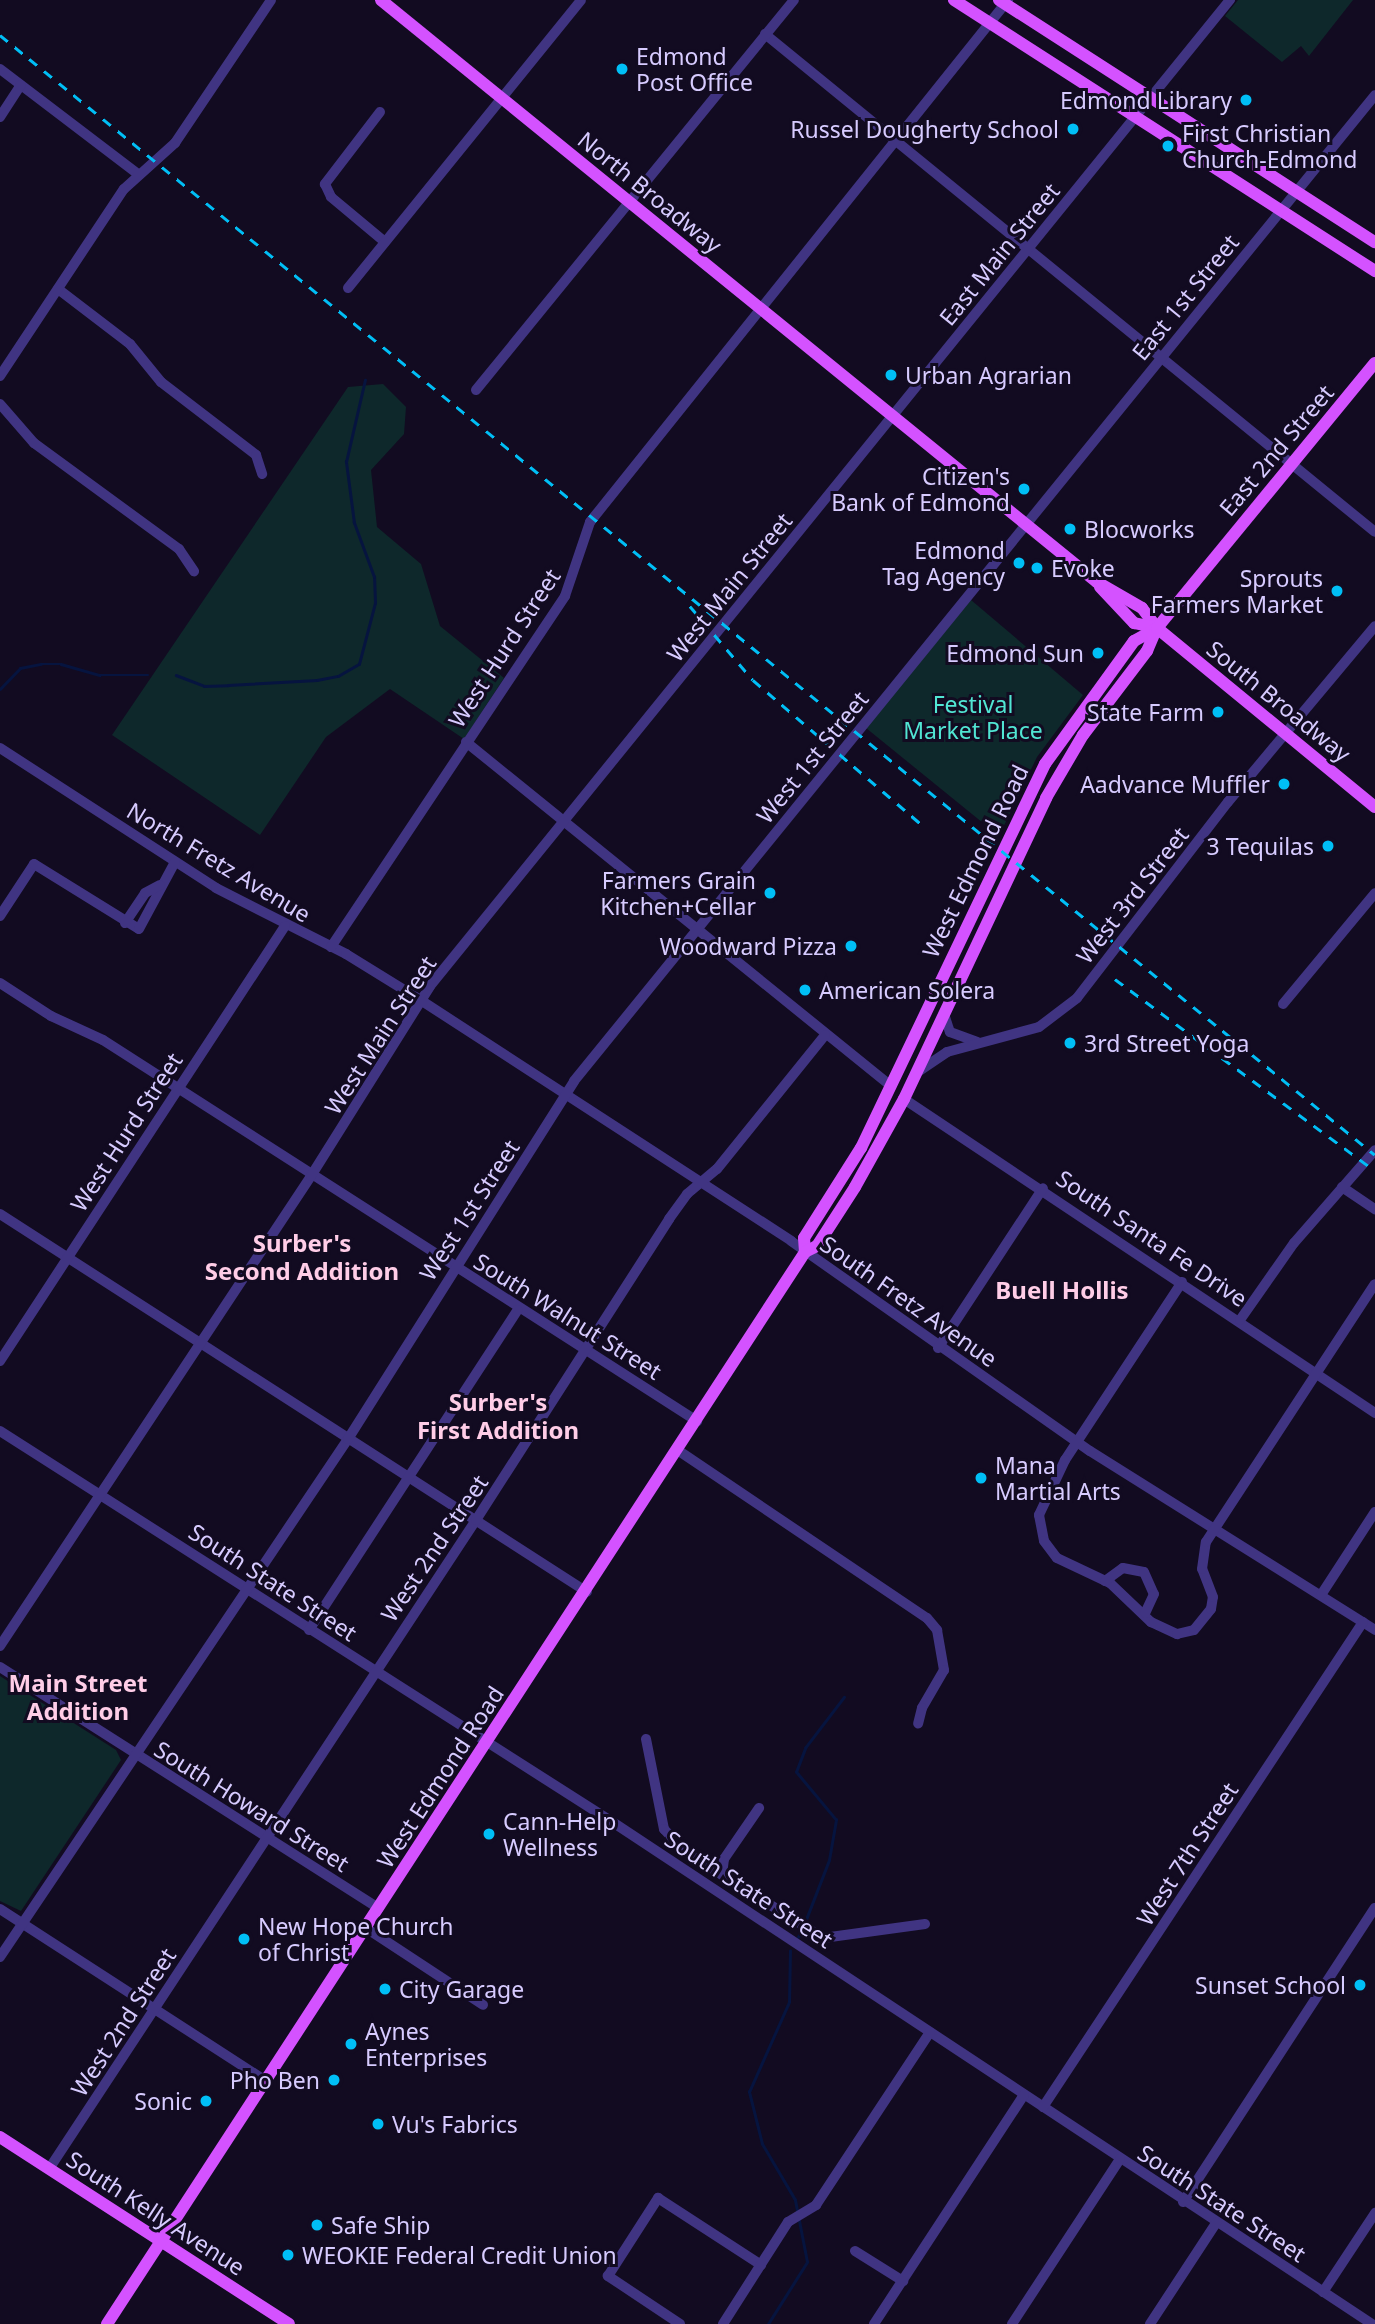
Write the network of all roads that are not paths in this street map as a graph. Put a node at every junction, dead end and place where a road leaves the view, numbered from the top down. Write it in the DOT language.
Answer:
graph roads {
  1 [pos="271,0"];
  2 [pos="381,0"];
  3 [pos="581,0"];
  4 [pos="794,0"];
  5 [pos="954,0"];
  6 [pos="1230,0"];
  7 [pos="1004,1"];
  8 [pos="990,23"];
  9 [pos="765,34"];
  10 [pos="0,69"];
  11 [pos="22,85"];
  12 [pos="1375,95"];
  13 [pos="502,98"];
  14 [pos="1150,99"];
  15 [pos="380,112"];
  16 [pos="0,117"];
  17 [pos="1135,117"];
  18 [pos="896,140"];
  19 [pos="138,174"];
  20 [pos="1296,192"];
  21 [pos="630,202"];
  22 [pos="1280,211"];
  23 [pos="385,242"];
  24 [pos="1375,242"];
  25 [pos="1028,248"];
  26 [pos="1375,271"];
  27 [pos="348,288"];
  28 [pos="58,289"];
  29 [pos="760,307"];
  30 [pos="1161,357"];
  31 [pos="1375,363"];
  32 [pos="0,376"];
  33 [pos="476,390"];
  34 [pos="0,404"];
  35 [pos="894,416"];
  36 [pos="1290,463"];
  37 [pos="262,474"];
  38 [pos="1025,524"];
  39 [pos="1375,532"];
  40 [pos="194,571"];
  41 [pos="1375,626"];
  42 [pos="1157,628"];
  43 [pos="1287,733"];
  44 [pos="466,742"];
  45 [pos="0,748"];
  46 [pos="1375,807"];
  47 [pos="562,822"];
  48 [pos="175,862"];
  49 [pos="160,885"];
  50 [pos="1375,893"];
  51 [pos="0,916"];
  52 [pos="125,923"];
  53 [pos="285,926"];
  54 [pos="695,930"];
  55 [pos="331,947"];
  56 [pos="0,983"];
  57 [pos="422,1001"];
  58 [pos="1283,1004"];
  59 [pos="944,1014"];
  60 [pos="825,1035"];
  61 [pos="981,1042"];
  62 [pos="913,1080"];
  63 [pos="891,1086"];
  64 [pos="178,1089"];
  65 [pos="566,1095"];
  66 [pos="904,1099"];
  67 [pos="1375,1150"];
  68 [pos="311,1176"];
  69 [pos="700,1183"];
  70 [pos="1342,1187"];
  71 [pos="1043,1188"];
  72 [pos="1375,1209"];
  73 [pos="0,1214"];
  74 [pos="805,1252"];
  75 [pos="66,1258"];
  76 [pos="454,1268"];
  77 [pos="1182,1282"];
  78 [pos="1375,1284"];
  79 [pos="518,1310"];
  80 [pos="1240,1320"];
  81 [pos="200,1345"];
  82 [pos="938,1348"];
  83 [pos="585,1350"];
  84 [pos="0,1361"];
  85 [pos="1318,1374"];
  86 [pos="1375,1413"];
  87 [pos="698,1421"];
  88 [pos="0,1431"];
  89 [pos="348,1439"];
  90 [pos="1078,1442"];
  91 [pos="679,1451"];
  92 [pos="408,1480"];
  93 [pos="102,1493"];
  94 [pos="1375,1512"];
  95 [pos="477,1520"];
  96 [pos="1214,1530"];
  97 [pos="1105,1581"];
  98 [pos="245,1587"];
  99 [pos="587,1592"];
  100 [pos="1321,1595"];
  101 [pos="1145,1613"];
  102 [pos="1363,1622"];
  103 [pos="309,1630"];
  104 [pos="1375,1630"];
  105 [pos="0,1646"];
  106 [pos="0,1667"];
  107 [pos="375,1671"];
  108 [pos="918,1724"];
  109 [pos="646,1739"];
  110 [pos="486,1743"];
  111 [pos="134,1755"];
  112 [pos="759,1808"];
  113 [pos="266,1837"];
  114 [pos="722,1875"];
  115 [pos="379,1908"];
  116 [pos="1375,1908"];
  117 [pos="0,1909"];
  118 [pos="774,1909"];
  119 [pos="22,1923"];
  120 [pos="768,1923"];
  121 [pos="925,1924"];
  122 [pos="366,1928"];
  123 [pos="0,1957"];
  124 [pos="483,2005"];
  125 [pos="155,2008"];
  126 [pos="930,2032"];
  127 [pos="266,2081"];
  128 [pos="1024,2095"];
  129 [pos="1044,2107"];
  130 [pos="0,2137"];
  131 [pos="1120,2159"];
  132 [pos="48,2169"];
  133 [pos="1183,2202"];
  134 [pos="1375,2213"];
  135 [pos="1216,2223"];
  136 [pos="161,2241"];
  137 [pos="855,2251"];
  138 [pos="761,2265"];
  139 [pos="903,2281"];
  140 [pos="1323,2292"];
  141 [pos="107,2324"];
  142 [pos="289,2324"];
  143 [pos="680,2324"];
  144 [pos="723,2324"];
  145 [pos="874,2324"];
  146 [pos="1012,2324"];
  147 [pos="1150,2324"];
  148 [pos="1372,2324"];
  1 -- 19 [label="street"];
  2 -- 13 [label="main road, North Broadway"];
  3 -- 13 [label="street"];
  4 -- 9 [label="street"];
  5 -- 8 [label="main road"];
  6 -- 14 [label="street"];
  7 -- 8 [label="street, West Hurd Street"];
  7 -- 14 [label="main road"];
  8 -- 17 [label="main road"];
  8 -- 18 [label="street, West Hurd Street"];
  9 -- 18 [label="street"];
  9 -- 21 [label="street"];
  10 -- 11 [label="street"];
  11 -- 16 [label="street"];
  11 -- 19 [label="street"];
  12 -- 20 [label="street, East 1st Street"];
  13 -- 21 [label="main road, North Broadway"];
  13 -- 23 [label="street"];
  14 -- 17 [label="street, East Main Street"];
  14 -- 20 [label="main road"];
  15 -- 23 [label="street"];
  17 -- 22 [label="main road"];
  17 -- 25 [label="street, East Main Street"];
  18 -- 25 [label="street"];
  18 -- 29 [label="street, West Hurd Street"];
  19 -- 28 [label="street"];
  20 -- 22 [label="street, East 1st Street"];
  20 -- 24 [label="main road"];
  21 -- 29 [label="main road, North Broadway"];
  21 -- 33 [label="street"];
  22 -- 26 [label="main road"];
  22 -- 30 [label="street, East 1st Street"];
  23 -- 27 [label="street"];
  25 -- 30 [label="street"];
  25 -- 35 [label="street, East Main Street"];
  28 -- 32 [label="street"];
  28 -- 37 [label="street"];
  29 -- 35 [label="main road, North Broadway"];
  29 -- 44 [label="street, West Hurd Street"];
  30 -- 36 [label="street"];
  30 -- 38 [label="street, East 1st Street"];
  31 -- 36 [label="main road, East 2nd Street"];
  34 -- 40 [label="street"];
  35 -- 38 [label="main road, South Broadway"];
  35 -- 47 [label="street, West Main Street"];
  36 -- 39 [label="street"];
  36 -- 42 [label="main road, East 2nd Street"];
  38 -- 42 [label="main road, South Broadway"];
  38 -- 54 [label="street, West 1st Street"];
  41 -- 43 [label="street, West 3rd Street"];
  42 -- 43 [label="main road, South Broadway"];
  42 -- 59 [label="main road, West Edmond Road"];
  42 -- 63 [label="main road, West Edmond Road"];
  43 -- 46 [label="main road, South Broadway"];
  43 -- 61 [label="street, West 3rd Street"];
  44 -- 47 [label="street"];
  44 -- 55 [label="street, West Hurd Street"];
  45 -- 48 [label="street, North Fretz Avenue"];
  47 -- 54 [label="street"];
  47 -- 57 [label="street, West Main Street"];
  48 -- 49 [label="street"];
  48 -- 53 [label="street, North Fretz Avenue"];
  49 -- 52 [label="street"];
  49 -- 52 [label="street"];
  50 -- 58 [label="street"];
  51 -- 52 [label="street"];
  53 -- 55 [label="street, North Fretz Avenue"];
  53 -- 64 [label="street, West Hurd Street"];
  54 -- 60 [label="street"];
  54 -- 65 [label="street, West 1st Street"];
  55 -- 57 [label="street, North Fretz Avenue"];
  56 -- 64 [label="street, South Walnut Street"];
  57 -- 65 [label="street, South Fretz Avenue"];
  57 -- 68 [label="street, West Main Street"];
  59 -- 61 [label="street"];
  59 -- 62 [label="main road, West Edmond Road"];
  60 -- 63 [label="street"];
  60 -- 69 [label="street, West 2nd Street"];
  61 -- 62 [label="street, West 3rd Street"];
  62 -- 66 [label="main road, West Edmond Road"];
  63 -- 74 [label="main road, West Edmond Road"];
  64 -- 68 [label="street, South Walnut Street"];
  64 -- 75 [label="street, West Hurd Street"];
  65 -- 69 [label="street, South Fretz Avenue"];
  65 -- 76 [label="street, West 1st Street"];
  66 -- 71 [label="street, South Santa Fe Drive"];
  66 -- 74 [label="main road, West Edmond Road"];
  67 -- 70 [label="street"];
  68 -- 76 [label="street, South Walnut Street"];
  68 -- 81 [label="street, West Main Street"];
  69 -- 74 [label="street, South Fretz Avenue"];
  69 -- 83 [label="street, West 2nd Street"];
  70 -- 72 [label="street"];
  70 -- 80 [label="street"];
  71 -- 77 [label="street, South Santa Fe Drive"];
  71 -- 82 [label="street"];
  73 -- 75 [label="street"];
  74 -- 82 [label="street, South Fretz Avenue"];
  74 -- 87 [label="main road, West Edmond Road"];
  75 -- 81 [label="street"];
  75 -- 84 [label="street, West Hurd Street"];
  76 -- 79 [label="street, South Walnut Street"];
  76 -- 89 [label="street, West 1st Street"];
  77 -- 80 [label="street, South Santa Fe Drive"];
  77 -- 90 [label="street"];
  78 -- 85 [label="street"];
  79 -- 83 [label="street, South Walnut Street"];
  79 -- 92 [label="street"];
  80 -- 85 [label="street, South Santa Fe Drive"];
  81 -- 89 [label="street"];
  81 -- 93 [label="street, West Main Street"];
  82 -- 90 [label="street, South Fretz Avenue"];
  83 -- 87 [label="street, South Walnut Street"];
  83 -- 95 [label="street, West 2nd Street"];
  85 -- 86 [label="street, South Santa Fe Drive"];
  85 -- 96 [label="street"];
  87 -- 91 [label="main road, West Edmond Road"];
  88 -- 93 [label="street, South State Street"];
  89 -- 92 [label="street"];
  89 -- 98 [label="street, West 1st Street"];
  90 -- 96 [label="street, South Fretz Avenue"];
  90 -- 97 [label="street"];
  91 -- 99 [label="main road, West Edmond Road"];
  91 -- 108 [label="street"];
  92 -- 95 [label="street"];
  92 -- 103 [label="street"];
  93 -- 98 [label="street, South State Street"];
  93 -- 105 [label="street, West Main Street"];
  94 -- 100 [label="street"];
  95 -- 99 [label="street"];
  95 -- 107 [label="street, West 2nd Street"];
  96 -- 100 [label="street, South Fretz Avenue"];
  96 -- 101 [label="street"];
  97 -- 101 [label="street"];
  97 -- 101 [label="street"];
  98 -- 103 [label="street, South State Street"];
  98 -- 111 [label="street, West 1st Street"];
  99 -- 110 [label="main road, West Edmond Road"];
  100 -- 102 [label="street, South Fretz Avenue"];
  102 -- 104 [label="street, South Fretz Avenue"];
  102 -- 129 [label="street, West 7th Street"];
  103 -- 107 [label="street, South State Street"];
  106 -- 111 [label="street, South Howard Street"];
  107 -- 110 [label="street, South State Street"];
  107 -- 113 [label="street, West 2nd Street"];
  109 -- 114 [label="street"];
  110 -- 115 [label="main road, West Edmond Road"];
  110 -- 120 [label="street, South State Street"];
  111 -- 113 [label="street, South Howard Street"];
  111 -- 119 [label="street, West 1st Street"];
  112 -- 114 [label="street"];
  113 -- 115 [label="street, South Howard Street"];
  113 -- 125 [label="street, West 2nd Street"];
  114 -- 118 [label="street"];
  115 -- 122 [label="main road, West Edmond Road"];
  116 -- 133 [label="street"];
  117 -- 119 [label="street"];
  118 -- 120 [label="street"];
  118 -- 121 [label="street"];
  119 -- 123 [label="street, West 1st Street"];
  119 -- 125 [label="street"];
  120 -- 126 [label="street, South State Street"];
  122 -- 124 [label="street"];
  122 -- 127 [label="main road, West Edmond Road"];
  125 -- 127 [label="street"];
  125 -- 132 [label="street, West 2nd Street"];
  126 -- 128 [label="street, South State Street"];
  126 -- 138 [label="street"];
  127 -- 136 [label="main road, West Edmond Road"];
  128 -- 129 [label="street, South State Street"];
  128 -- 139 [label="street"];
  129 -- 131 [label="street, South State Street"];
  130 -- 132 [label="main road, South Kelly Avenue"];
  131 -- 133 [label="street, South State Street"];
  131 -- 146 [label="street"];
  132 -- 136 [label="main road, South Kelly Avenue"];
  133 -- 135 [label="street, South State Street"];
  134 -- 140 [label="street"];
  135 -- 140 [label="street, South State Street"];
  135 -- 147 [label="street"];
  136 -- 141 [label="main road, West Edmond Road"];
  136 -- 142 [label="main road, South Kelly Avenue"];
  137 -- 139 [label="street"];
  138 -- 143 [label="street"];
  138 -- 144 [label="street"];
  139 -- 145 [label="street"];
  140 -- 148 [label="street, South State Street"];
}
